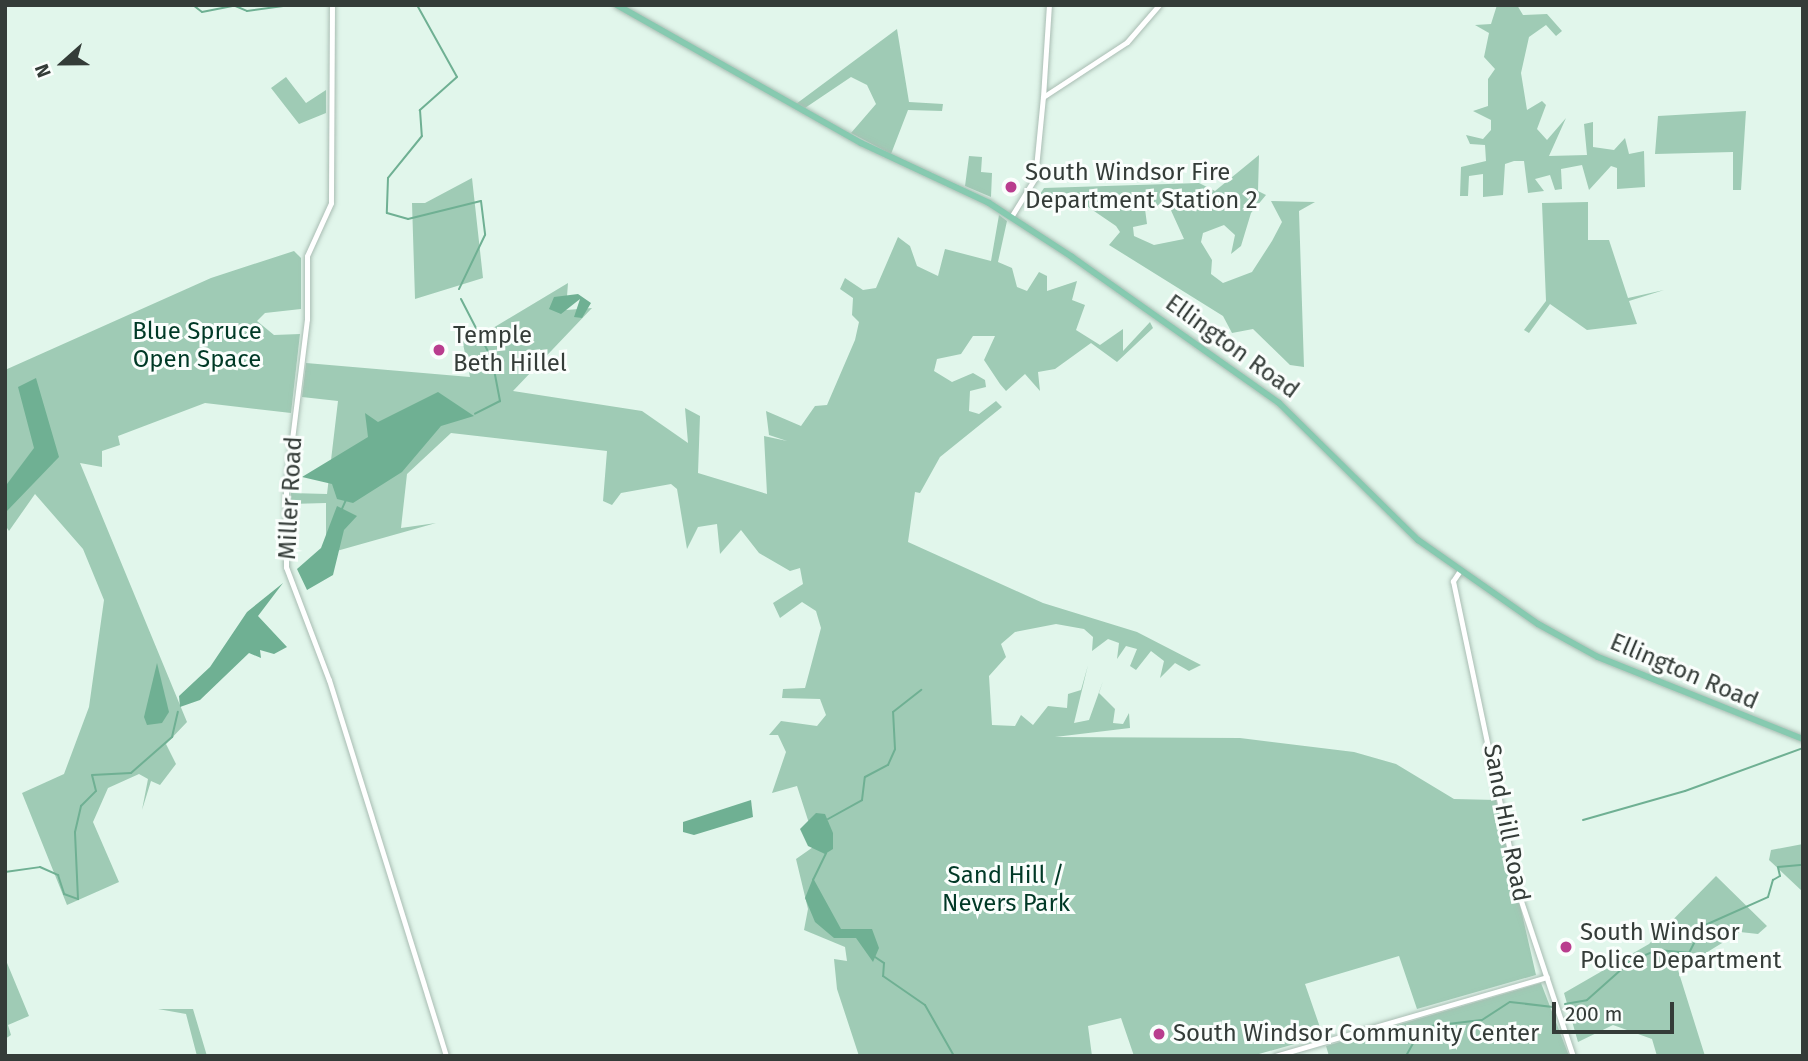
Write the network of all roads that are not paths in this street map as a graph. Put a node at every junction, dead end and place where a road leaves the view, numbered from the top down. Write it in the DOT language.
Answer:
graph roads {
  1 [pos="332,5"];
  2 [pos="617,5"];
  3 [pos="1049,5"];
  4 [pos="1159,5"];
  5 [pos="1043,97"];
  6 [pos="1011,217"];
  7 [pos="1458,572"];
  8 [pos="1803,738"];
  9 [pos="1546,977"];
  10 [pos="446,1056"];
  11 [pos="1275,1056"];
  12 [pos="1573,1056"];
  1 -- 10 [label="street, Miller Road"];
  2 -- 6 [label="main road, Ellington Road"];
  3 -- 5 [label="street"];
  4 -- 5 [label="street"];
  5 -- 6 [label="street"];
  6 -- 7 [label="main road, Ellington Road"];
  7 -- 8 [label="main road, Ellington Road"];
  7 -- 9 [label="street, Sand Hill Road"];
  9 -- 11 [label="street"];
  9 -- 12 [label="street, Sand Hill Road"];
}
